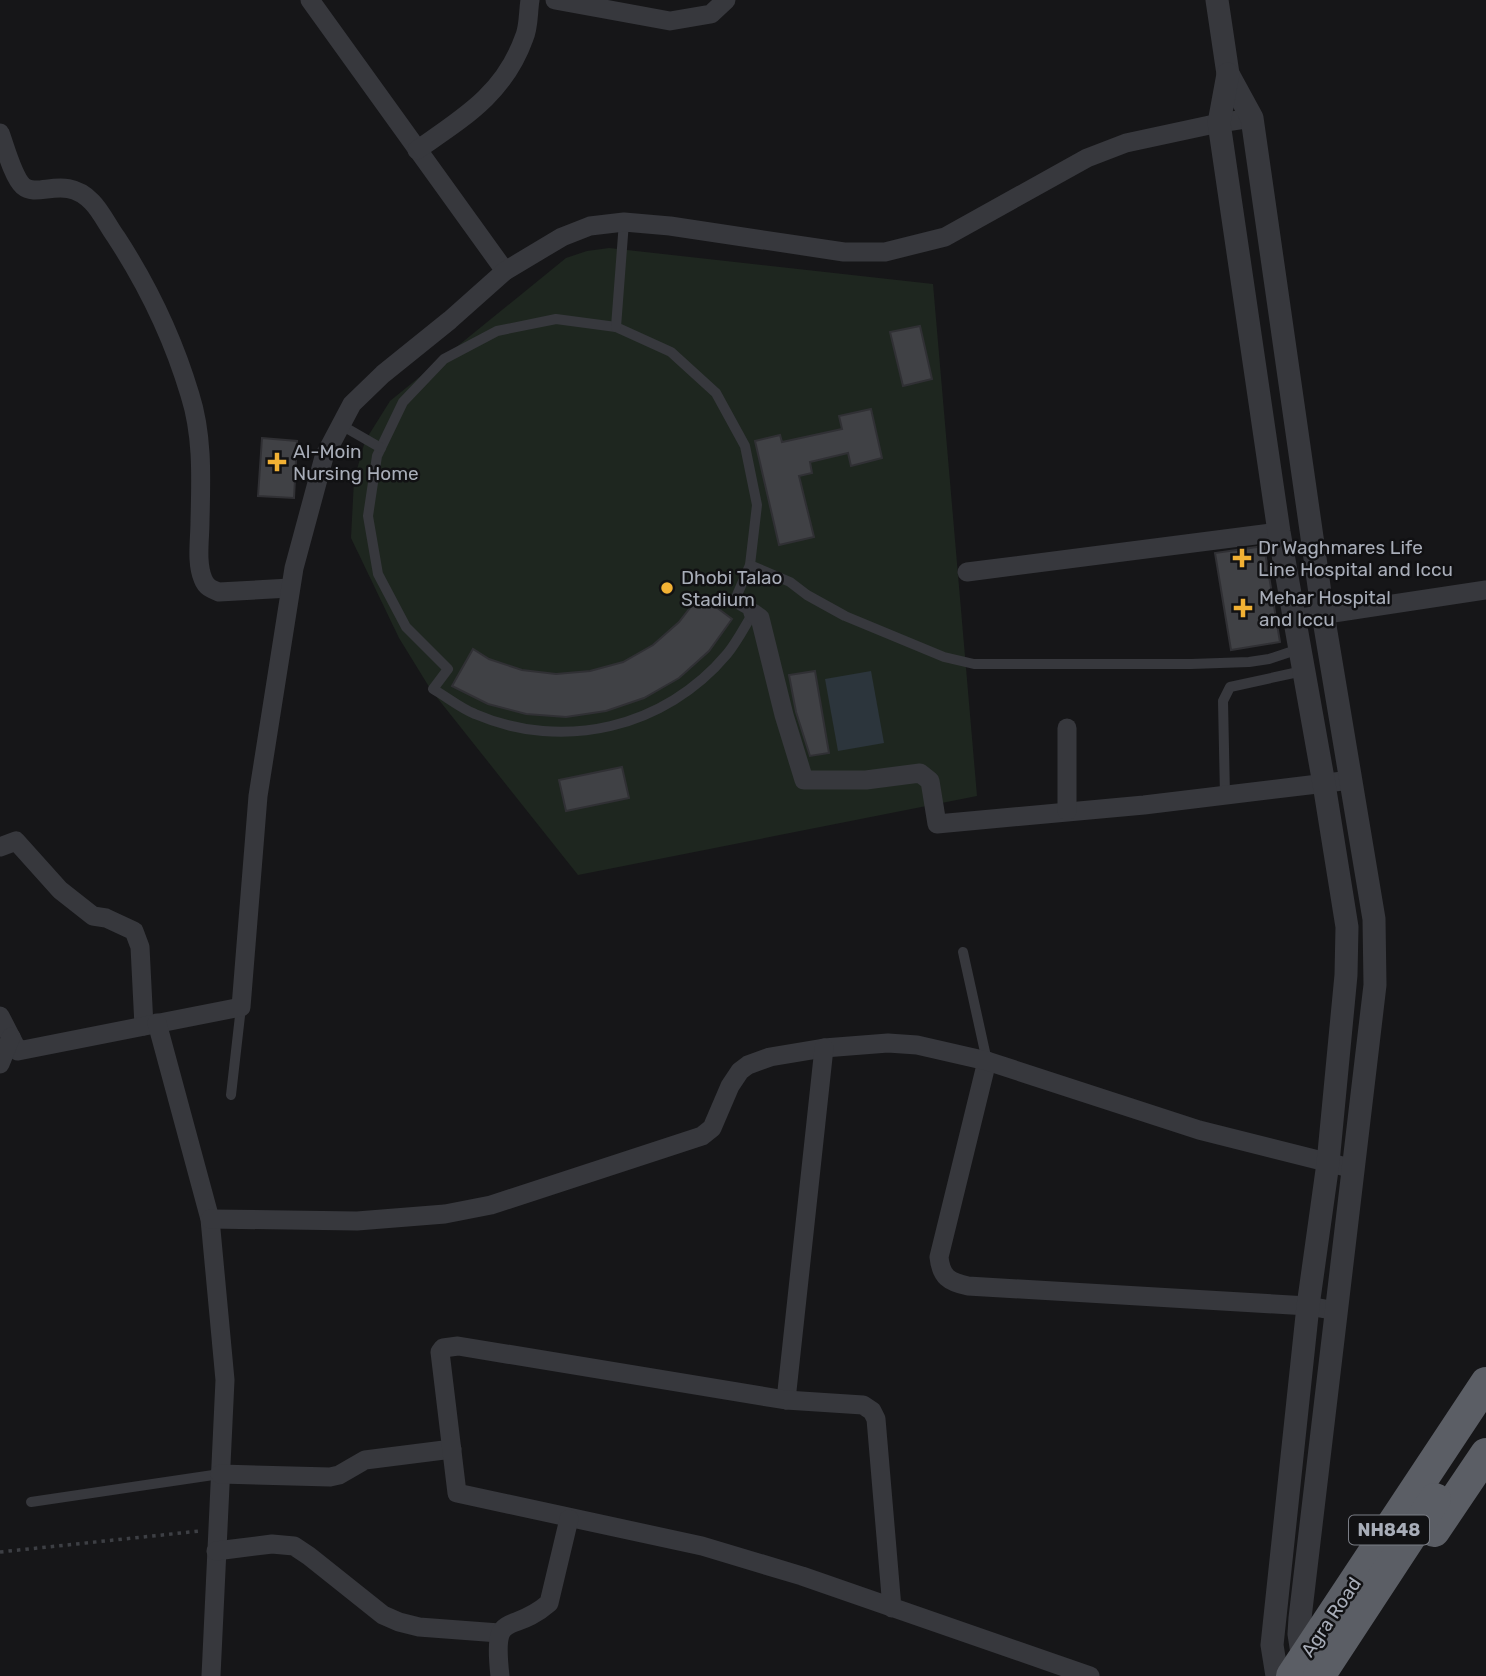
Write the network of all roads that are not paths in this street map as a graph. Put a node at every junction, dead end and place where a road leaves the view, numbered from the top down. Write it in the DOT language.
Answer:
graph roads {
  1 [pos="310,0"];
  2 [pos="530,0"];
  3 [pos="555,0"];
  4 [pos="726,0"];
  5 [pos="1217,0"];
  6 [pos="1228,74"];
  7 [pos="1252,118"];
  8 [pos="1219,122"];
  9 [pos="0,133"];
  10 [pos="416,150"];
  11 [pos="624,222"];
  12 [pos="505,271"];
  13 [pos="616,327"];
  14 [pos="341,425"];
  15 [pos="381,448"];
  16 [pos="1279,532"];
  17 [pos="750,565"];
  18 [pos="967,572"];
  19 [pos="290,588"];
  20 [pos="1486,590"];
  21 [pos="753,613"];
  22 [pos="1323,614"];
  23 [pos="1294,619"];
  24 [pos="1301,660"];
  25 [pos="1067,728"];
  26 [pos="1351,780"];
  27 [pos="1325,784"];
  28 [pos="1225,796"];
  29 [pos="1067,811"];
  30 [pos="0,847"];
  31 [pos="962,952"];
  32 [pos="241,1007"];
  33 [pos="0,1016"];
  34 [pos="151,1025"];
  35 [pos="10,1037"];
  36 [pos="824,1048"];
  37 [pos="987,1061"];
  38 [pos="0,1064"];
  39 [pos="231,1095"];
  40 [pos="1328,1163"];
  41 [pos="1354,1169"];
  42 [pos="210,1219"];
  43 [pos="1308,1306"];
  44 [pos="1337,1311"];
  45 [pos="1486,1383"];
  46 [pos="786,1401"];
  47 [pos="1486,1422"];
  48 [pos="452,1449"];
  49 [pos="1486,1454"];
  50 [pos="219,1474"];
  51 [pos="32,1502"];
  52 [pos="569,1519"];
  53 [pos="216,1550"];
  54 [pos="892,1608"];
  55 [pos="499,1633"];
  56 [pos="1299,1673"];
  57 [pos="211,1676"];
  58 [pos="500,1676"];
  59 [pos="1090,1676"];
  60 [pos="1338,1676"];
  1 -- 10 [label="street"];
  2 -- 10 [label="street"];
  3 -- 4 [label="street"];
  5 -- 6 [label="street"];
  6 -- 7 [label="street"];
  6 -- 8 [label="street"];
  7 -- 8 [label="street"];
  7 -- 22 [label="street"];
  8 -- 11 [label="street"];
  8 -- 16 [label="street"];
  9 -- 19 [label="street"];
  10 -- 12 [label="street"];
  11 -- 12 [label="street"];
  11 -- 13 [label="lane"];
  12 -- 14 [label="street"];
  13 -- 15 [label="lane"];
  13 -- 17 [label="lane"];
  14 -- 15 [label="lane"];
  14 -- 19 [label="street"];
  15 -- 21 [label="lane"];
  16 -- 18 [label="street"];
  16 -- 23 [label="street"];
  17 -- 21 [label="lane"];
  17 -- 24 [label="lane"];
  19 -- 32 [label="street"];
  20 -- 22 [label="street"];
  21 -- 29 [label="street"];
  22 -- 23 [label="street"];
  22 -- 26 [label="street"];
  23 -- 24 [label="street"];
  24 -- 27 [label="street"];
  24 -- 28 [label="lane"];
  25 -- 29 [label="street"];
  26 -- 27 [label="street"];
  26 -- 41 [label="street"];
  27 -- 28 [label="street"];
  27 -- 40 [label="street"];
  28 -- 29 [label="street"];
  30 -- 34 [label="street"];
  31 -- 37 [label="lane"];
  32 -- 34 [label="street"];
  32 -- 39 [label="lane"];
  33 -- 35 [label="street"];
  34 -- 35 [label="street"];
  34 -- 42 [label="street"];
  35 -- 38 [label="street"];
  36 -- 37 [label="street"];
  36 -- 42 [label="street"];
  36 -- 46 [label="street"];
  37 -- 40 [label="street"];
  37 -- 43 [label="street"];
  40 -- 41 [label="street"];
  40 -- 43 [label="street"];
  41 -- 44 [label="street"];
  42 -- 50 [label="street"];
  43 -- 44 [label="street"];
  43 -- 56 [label="street"];
  44 -- 56 [label="street"];
  45 -- 56 [label="highway, Agra Road / NH848"];
  46 -- 48 [label="street"];
  46 -- 54 [label="street"];
  47 -- 56 [label="highway"];
  48 -- 50 [label="street"];
  48 -- 52 [label="street"];
  49 -- 60 [label="highway, Agra Road / NH848"];
  50 -- 51 [label="lane"];
  50 -- 53 [label="street"];
  52 -- 54 [label="street"];
  52 -- 55 [label="street"];
  53 -- 55 [label="street"];
  53 -- 57 [label="street"];
  54 -- 59 [label="street"];
  55 -- 58 [label="street"];
}
